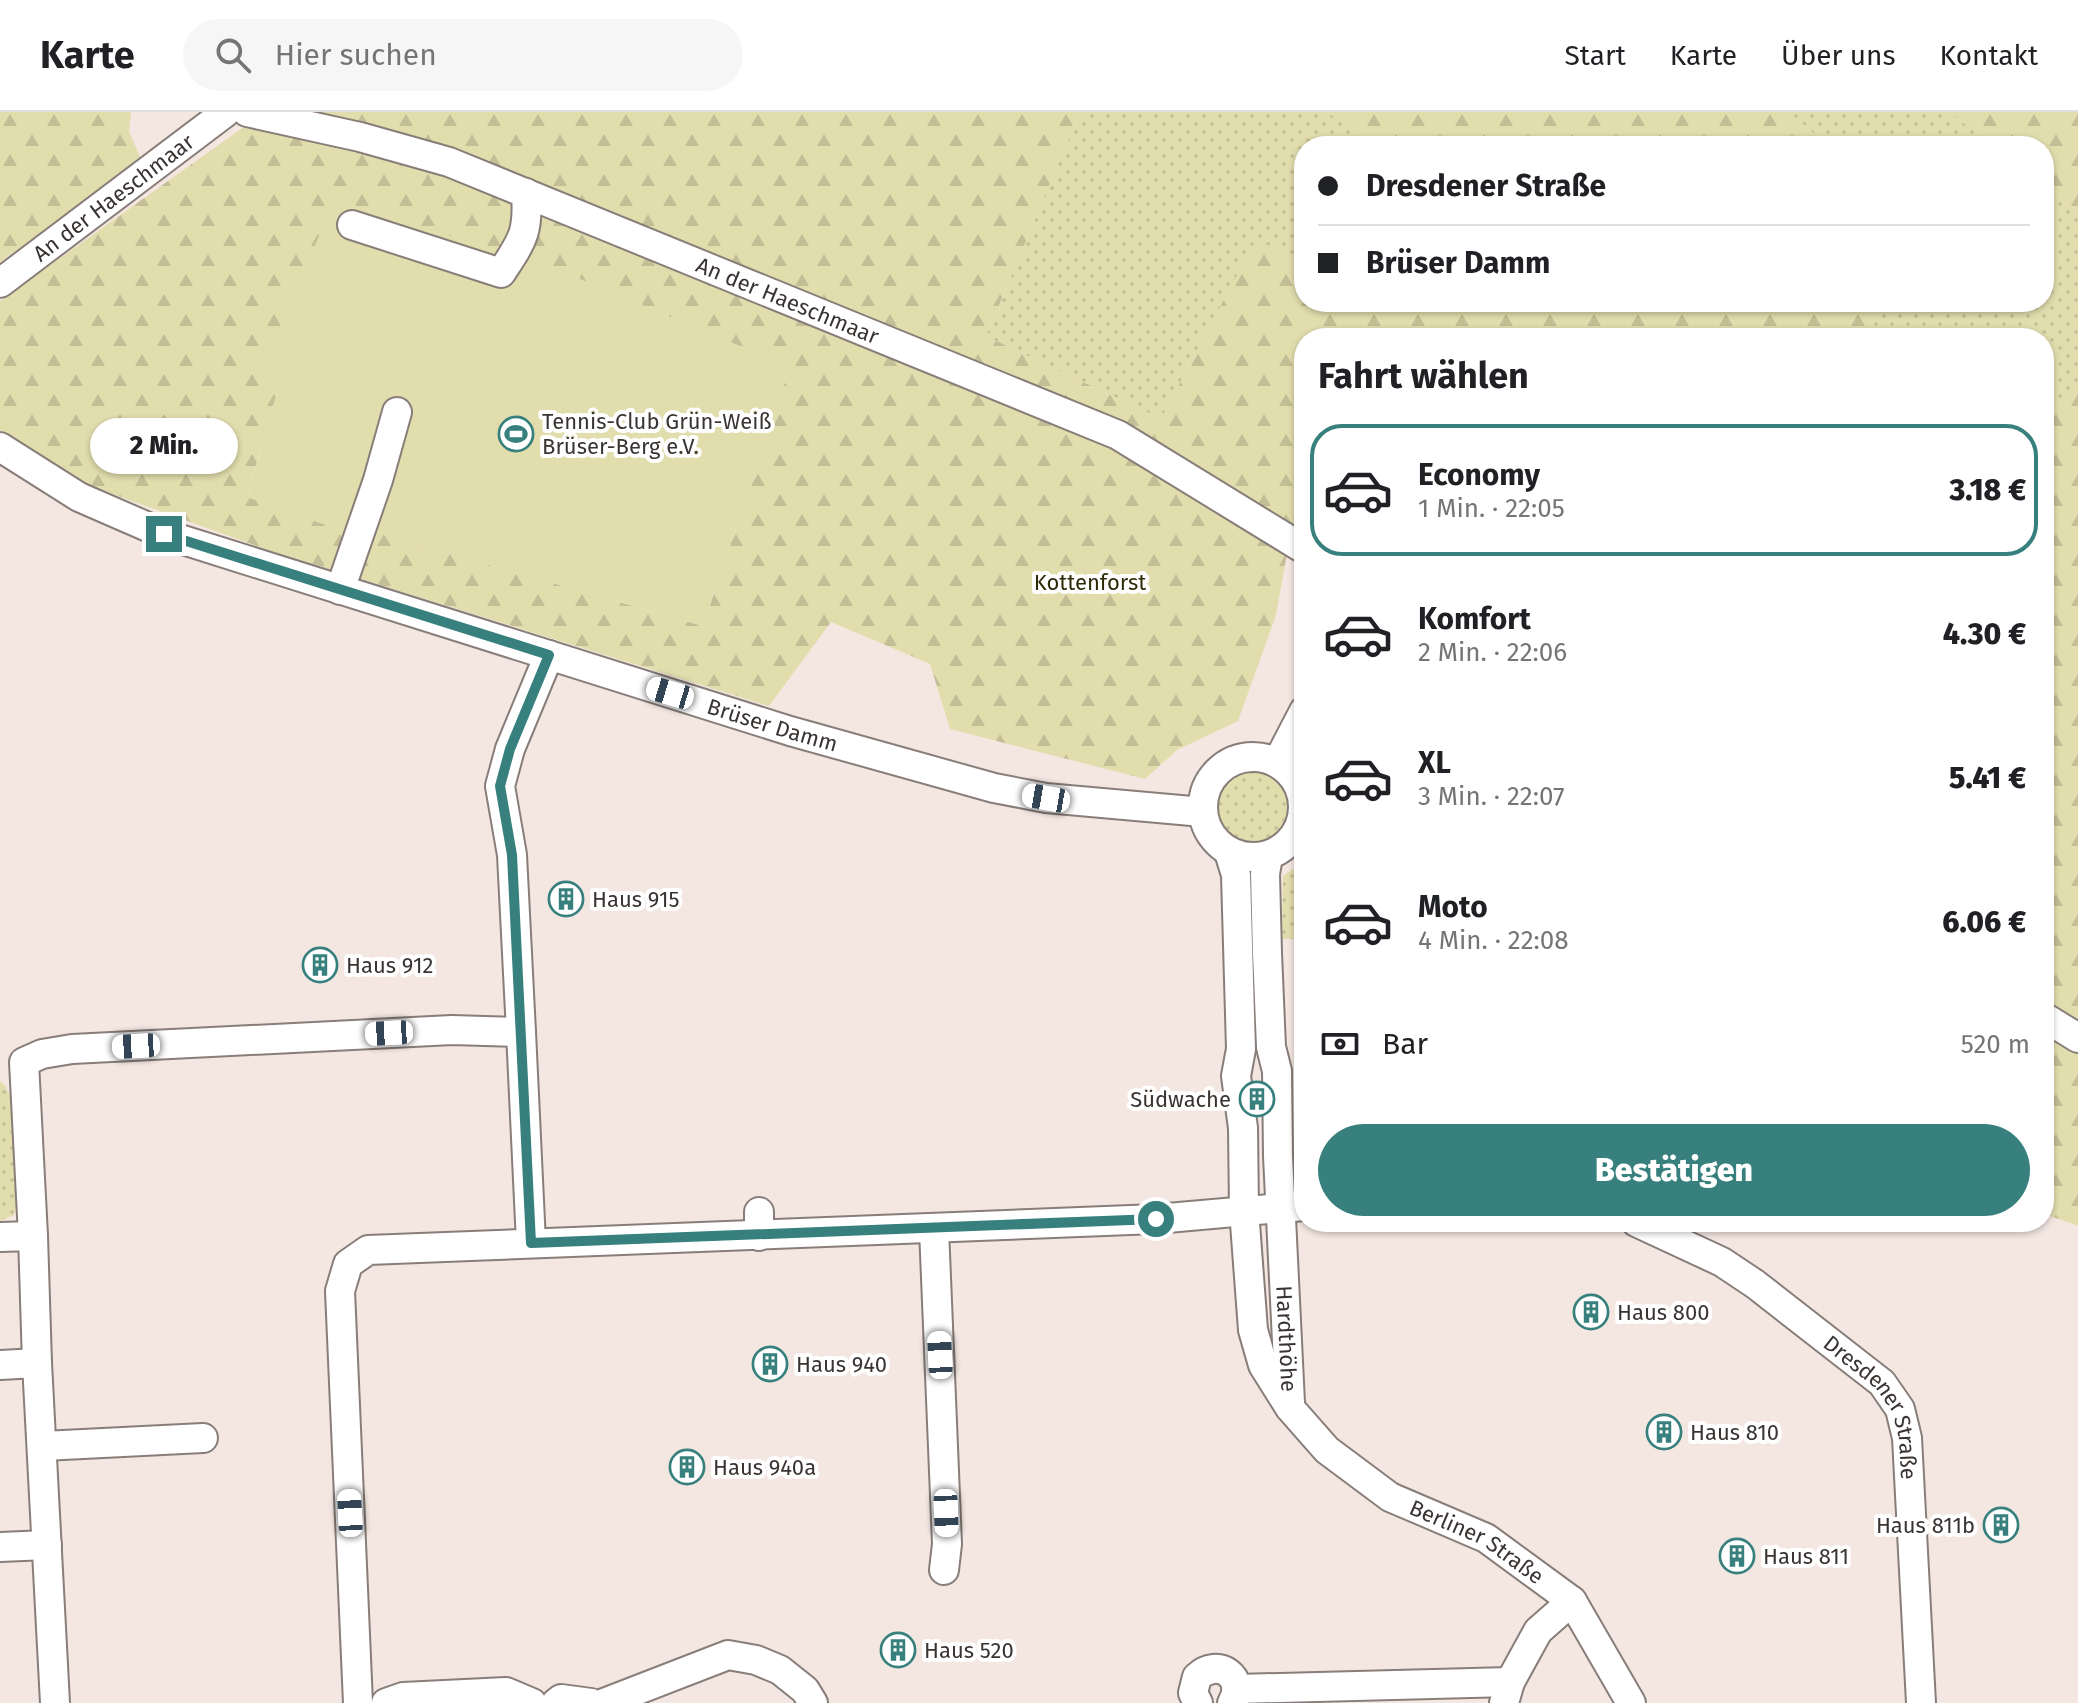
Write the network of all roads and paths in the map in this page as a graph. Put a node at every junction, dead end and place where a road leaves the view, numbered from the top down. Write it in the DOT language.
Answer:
graph roads {
  1 [pos="226,112"];
  2 [pos="247,112"];
  3 [pos="526,193"];
  4 [pos="352,225"];
  5 [pos="0,283"];
  6 [pos="397,412"];
  7 [pos="0,447"];
  8 [pos="1294,543"];
  9 [pos="340,590"];
  10 [pos="549,655"];
  11 [pos="1294,730"];
  12 [pos="1277,763"];
  13 [pos="1294,779"];
  14 [pos="1203,812"];
  15 [pos="1294,836"];
  16 [pos="1229,852"];
  17 [pos="1268,856"];
  18 [pos="1266,922"];
  19 [pos="1237,923"];
  20 [pos="2054,1023"];
  21 [pos="521,1032"];
  22 [pos="2078,1038"];
  23 [pos="1271,1047"];
  24 [pos="1241,1049"];
  25 [pos="1292,1207"];
  26 [pos="1244,1210"];
  27 [pos="934,1229"];
  28 [pos="1658,1232"];
  29 [pos="33,1236"];
  30 [pos="0,1237"];
  31 [pos="531,1243"];
  32 [pos="37,1363"];
  33 [pos="0,1365"];
  34 [pos="1290,1408"];
  35 [pos="203,1438"];
  36 [pos="43,1446"];
  37 [pos="47,1545"];
  38 [pos="0,1547"];
  39 [pos="944,1570"];
  40 [pos="1572,1601"];
  41 [pos="1507,1692"];
  42 [pos="1235,1696"];
  43 [pos="55,1703"];
  44 [pos="358,1703"];
  45 [pos="386,1703"];
  46 [pos="532,1703"];
  47 [pos="556,1703"];
  48 [pos="591,1703"];
  49 [pos="604,1703"];
  50 [pos="813,1703"];
  51 [pos="1198,1703"];
  52 [pos="1631,1703"];
  53 [pos="1921,1703"];
  1 -- 5 [label="street, An der Haeschmaar"];
  2 -- 3 [label="street, An der Haeschmaar"];
  3 -- 4 [label="street"];
  3 -- 8 [label="street, An der Haeschmaar"];
  6 -- 9 [label="street"];
  7 -- 9 [label="street, Brüser Damm"];
  9 -- 10 [label="street, Brüser Damm"];
  10 -- 14 [label="street, Brüser Damm"];
  10 -- 21 [label="street"];
  11 -- 12 [label="street"];
  12 -- 13 [label="street"];
  12 -- 14 [label="street"];
  14 -- 16 [label="street"];
  15 -- 17 [label="street"];
  16 -- 17 [label="street"];
  16 -- 19 [label="street, Hardthöhe"];
  17 -- 18 [label="street, Hardthöhe"];
  18 -- 19 [label="street"];
  18 -- 23 [label="street, Hardthöhe"];
  19 -- 24 [label="street, Hardthöhe"];
  20 -- 22 [label="street"];
  21 -- 29 [label="street"];
  21 -- 31 [label="street"];
  23 -- 24 [label="street"];
  23 -- 25 [label="street, Hardthöhe"];
  24 -- 26 [label="street, Hardthöhe"];
  25 -- 26 [label="street"];
  25 -- 34 [label="street, Hardthöhe"];
  26 -- 27 [label="street"];
  26 -- 34 [label="street, Hardthöhe"];
  27 -- 31 [label="street"];
  27 -- 39 [label="street"];
  28 -- 53 [label="street, Dresdener Straße"];
  29 -- 30 [label="street"];
  29 -- 32 [label="street"];
  31 -- 44 [label="street"];
  32 -- 33 [label="street"];
  32 -- 36 [label="street"];
  34 -- 40 [label="street, Berliner Straße"];
  35 -- 36 [label="street"];
  36 -- 37 [label="street"];
  37 -- 38 [label="street"];
  37 -- 43 [label="street"];
  40 -- 41 [label="street"];
  40 -- 52 [label="street, Berliner Straße"];
  41 -- 42 [label="street"];
  42 -- 51 [label="street"];
  45 -- 46 [label="street"];
  47 -- 48 [label="street"];
  49 -- 50 [label="street"];
}
